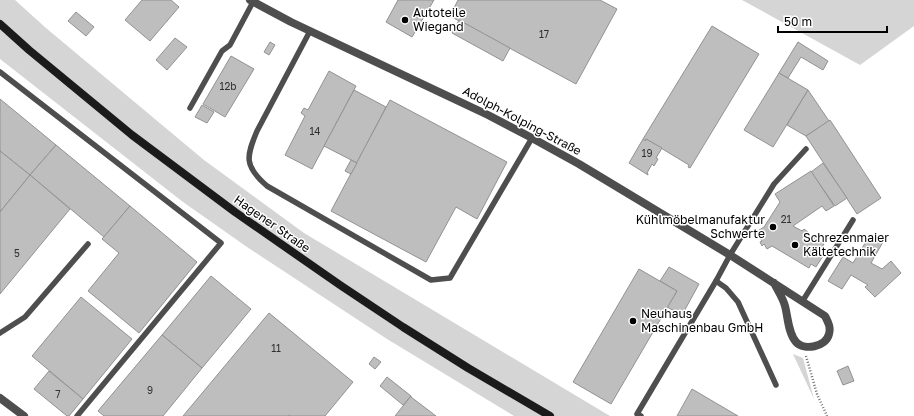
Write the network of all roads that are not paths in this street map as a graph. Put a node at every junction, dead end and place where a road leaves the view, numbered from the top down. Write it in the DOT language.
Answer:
graph roads {
  1 [pos="251,1"];
  2 [pos="0,24"];
  3 [pos="310,31"];
  4 [pos="0,72"];
  5 [pos="190,108"];
  6 [pos="532,138"];
  7 [pos="806,149"];
  8 [pos="853,220"];
  9 [pos="88,244"];
  10 [pos="730,256"];
  11 [pos="716,281"];
  12 [pos="774,284"];
  13 [pos="802,302"];
  14 [pos="0,333"];
  15 [pos="776,385"];
  16 [pos="0,398"];
  17 [pos="24,416"];
  18 [pos="77,416"];
  19 [pos="550,416"];
  20 [pos="641,416"];
  1 -- 3 [label="street, Adolph-Kolping-Straße"];
  1 -- 5 [label="lane"];
  2 -- 19 [label="main road, Hagener Straße"];
  3 -- 6 [label="street, Adolph-Kolping-Straße"];
  3 -- 6 [label="lane"];
  4 -- 18 [label="lane"];
  6 -- 10 [label="street, Adolph-Kolping-Straße"];
  7 -- 10 [label="lane"];
  8 -- 13 [label="lane"];
  9 -- 14 [label="lane"];
  10 -- 11 [label="lane"];
  10 -- 12 [label="street, Adolph-Kolping-Straße"];
  11 -- 15 [label="lane"];
  11 -- 20 [label="lane"];
  12 -- 13 [label="street, Adolph-Kolping-Straße"];
  12 -- 13 [label="street, Adolph-Kolping-Straße"];
  16 -- 17 [label="street"];
}
